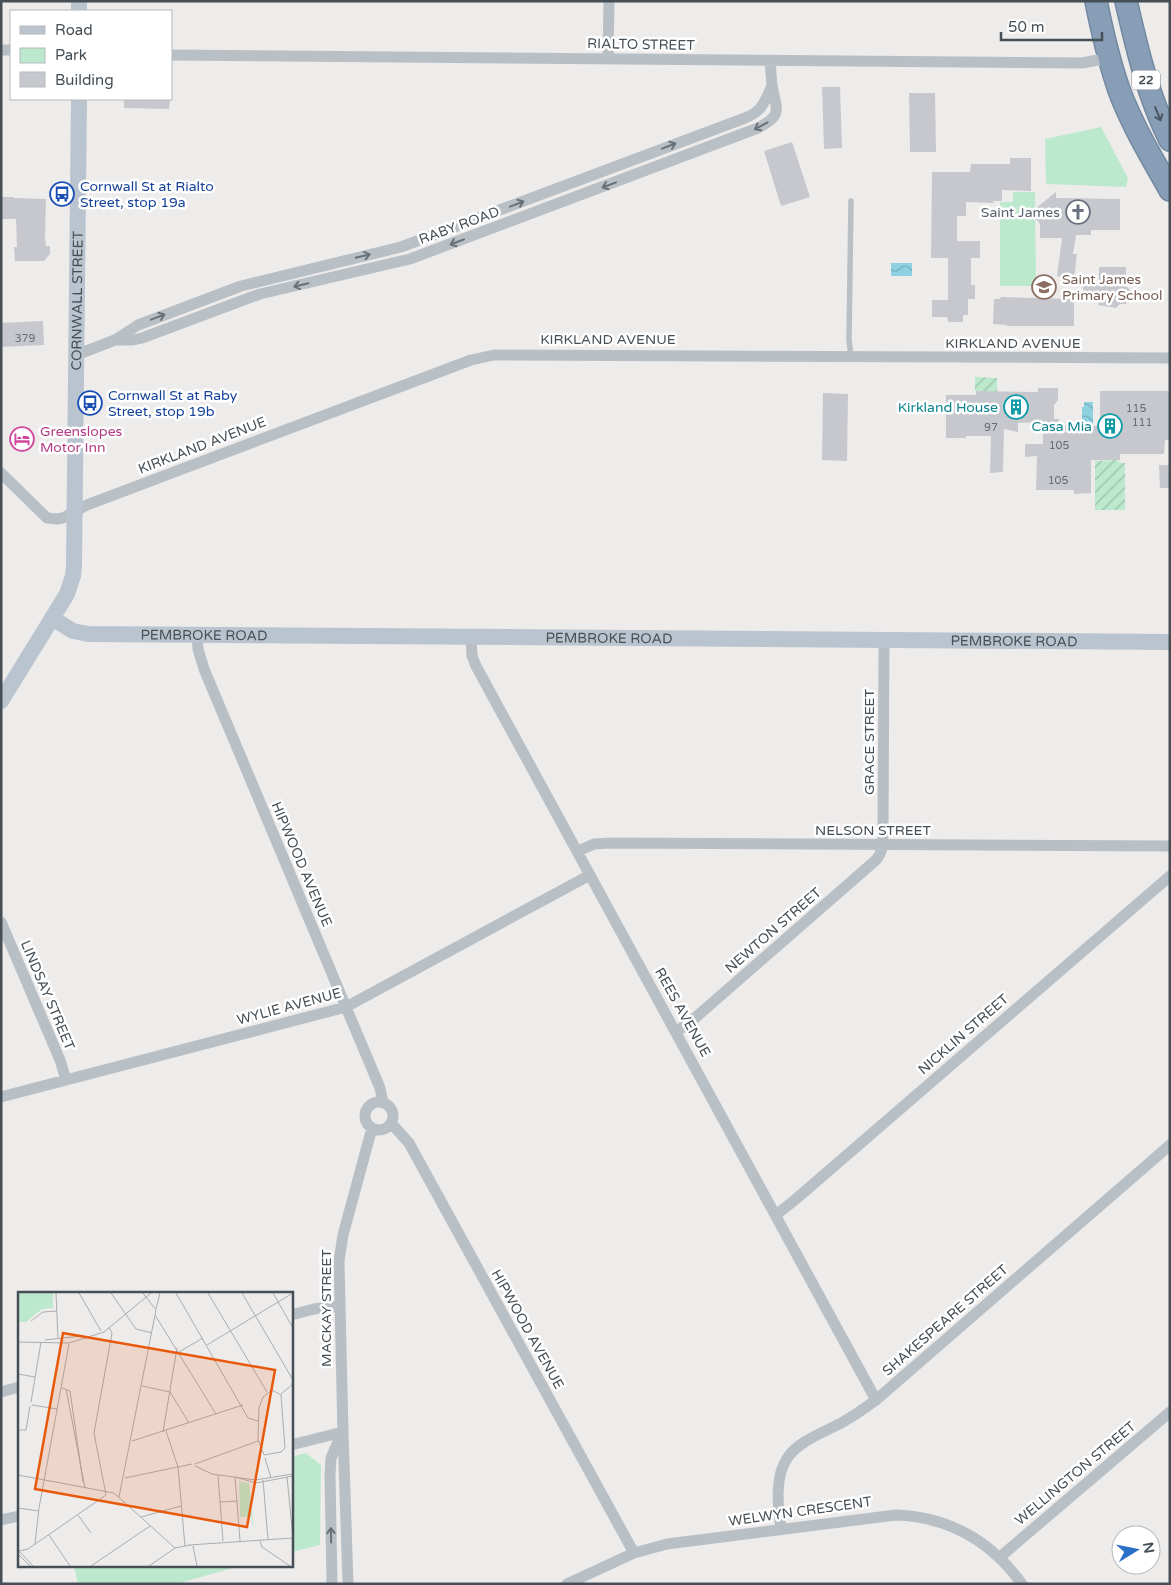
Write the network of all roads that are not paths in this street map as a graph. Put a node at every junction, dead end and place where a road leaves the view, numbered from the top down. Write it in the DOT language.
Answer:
graph roads {
  1 [pos="609,1"];
  2 [pos="1096,1"];
  3 [pos="1144,1"];
  4 [pos="1128,9"];
  5 [pos="172,55"];
  6 [pos="1109,58"];
  7 [pos="608,59"];
  8 [pos="770,61"];
  9 [pos="78,100"];
  10 [pos="1170,140"];
  11 [pos="1170,190"];
  12 [pos="851,201"];
  13 [pos="76,355"];
  14 [pos="851,357"];
  15 [pos="1170,358"];
  16 [pos="1,474"];
  17 [pos="76,511"];
  18 [pos="52,618"];
  19 [pos="197,635"];
  20 [pos="471,638"];
  21 [pos="884,640"];
  22 [pos="1170,642"];
  23 [pos="1,701"];
  24 [pos="883,844"];
  25 [pos="1170,846"];
  26 [pos="578,851"];
  27 [pos="590,875"];
  28 [pos="1170,876"];
  29 [pos="1,922"];
  30 [pos="346,1007"];
  31 [pos="676,1032"];
  32 [pos="66,1080"];
  33 [pos="1,1097"];
  34 [pos="383,1103"];
  35 [pos="391,1123"];
  36 [pos="372,1128"];
  37 [pos="1170,1144"];
  38 [pos="776,1215"];
  39 [pos="339,1306"];
  40 [pos="292,1315"];
  41 [pos="18,1387"];
  42 [pos="1,1392"];
  43 [pos="876,1400"];
  44 [pos="1170,1412"];
  45 [pos="342,1432"];
  46 [pos="292,1445"];
  47 [pos="18,1516"];
  48 [pos="1,1520"];
  49 [pos="781,1529"];
  50 [pos="634,1553"];
  51 [pos="1000,1557"];
  52 [pos="332,1584"];
  53 [pos="348,1584"];
  54 [pos="567,1584"];
  55 [pos="1022,1584"];
  1 -- 7 [label="street"];
  2 -- 6 [label="highway, 22"];
  3 -- 4 [label="highway"];
  4 -- 10 [label="highway, 22, one-way"];
  5 -- 7 [label="street, RIALTO STREET"];
  6 -- 8 [label="street, RIALTO STREET"];
  6 -- 11 [label="highway, 22"];
  7 -- 8 [label="street, RIALTO STREET"];
  8 -- 13 [label="street, RABY ROAD"];
  9 -- 13 [label="street, CORNWALL STREET"];
  12 -- 14 [label="lane"];
  13 -- 17 [label="street, CORNWALL STREET"];
  14 -- 15 [label="street, KIRKLAND AVENUE"];
  14 -- 17 [label="street, KIRKLAND AVENUE"];
  16 -- 17 [label="street, KIRKLAND AVENUE"];
  17 -- 18 [label="street, CORNWALL STREET"];
  18 -- 19 [label="street, PEMBROKE ROAD"];
  18 -- 23 [label="street, CORNWALL STREET"];
  19 -- 20 [label="street, PEMBROKE ROAD"];
  19 -- 30 [label="street, HIPWOOD AVENUE"];
  20 -- 21 [label="street, PEMBROKE ROAD"];
  20 -- 26 [label="street, REES AVENUE"];
  21 -- 22 [label="street, PEMBROKE ROAD"];
  21 -- 24 [label="street, GRACE STREET"];
  24 -- 25 [label="street, NELSON STREET"];
  24 -- 26 [label="street, NELSON STREET"];
  24 -- 31 [label="street, NEWTON STREET"];
  26 -- 27 [label="street, REES AVENUE"];
  27 -- 30 [label="street, WYLIE AVENUE"];
  27 -- 31 [label="street, REES AVENUE"];
  28 -- 38 [label="street, NICKLIN STREET"];
  29 -- 32 [label="street, LINDSAY STREET"];
  30 -- 32 [label="street, WYLIE AVENUE"];
  30 -- 34 [label="street, HIPWOOD AVENUE"];
  31 -- 38 [label="street, REES AVENUE"];
  32 -- 33 [label="street, WYLIE AVENUE"];
  34 -- 35 [label="street"];
  34 -- 36 [label="street"];
  35 -- 36 [label="street"];
  35 -- 50 [label="street, HIPWOOD AVENUE"];
  36 -- 39 [label="street, MACKAY STREET"];
  37 -- 43 [label="street, SHAKESPEARE STREET"];
  38 -- 43 [label="street, REES AVENUE"];
  39 -- 40 [label="street"];
  39 -- 45 [label="street, MACKAY STREET"];
  41 -- 42 [label="street"];
  43 -- 49 [label="street, SHAKESPEARE STREET"];
  44 -- 51 [label="street, WELLINGTON STREET"];
  45 -- 46 [label="street"];
  52 -- 45 [label="street, MACKAY STREET, one-way"];
  45 -- 53 [label="street, MACKAY STREET"];
  47 -- 48 [label="street"];
  49 -- 50 [label="street, WELWYN CRESCENT"];
  49 -- 51 [label="street, WELWYN CRESCENT"];
  50 -- 54 [label="street, WELWYN CRESCENT"];
  51 -- 55 [label="street, WELWYN CRESCENT"];
}
